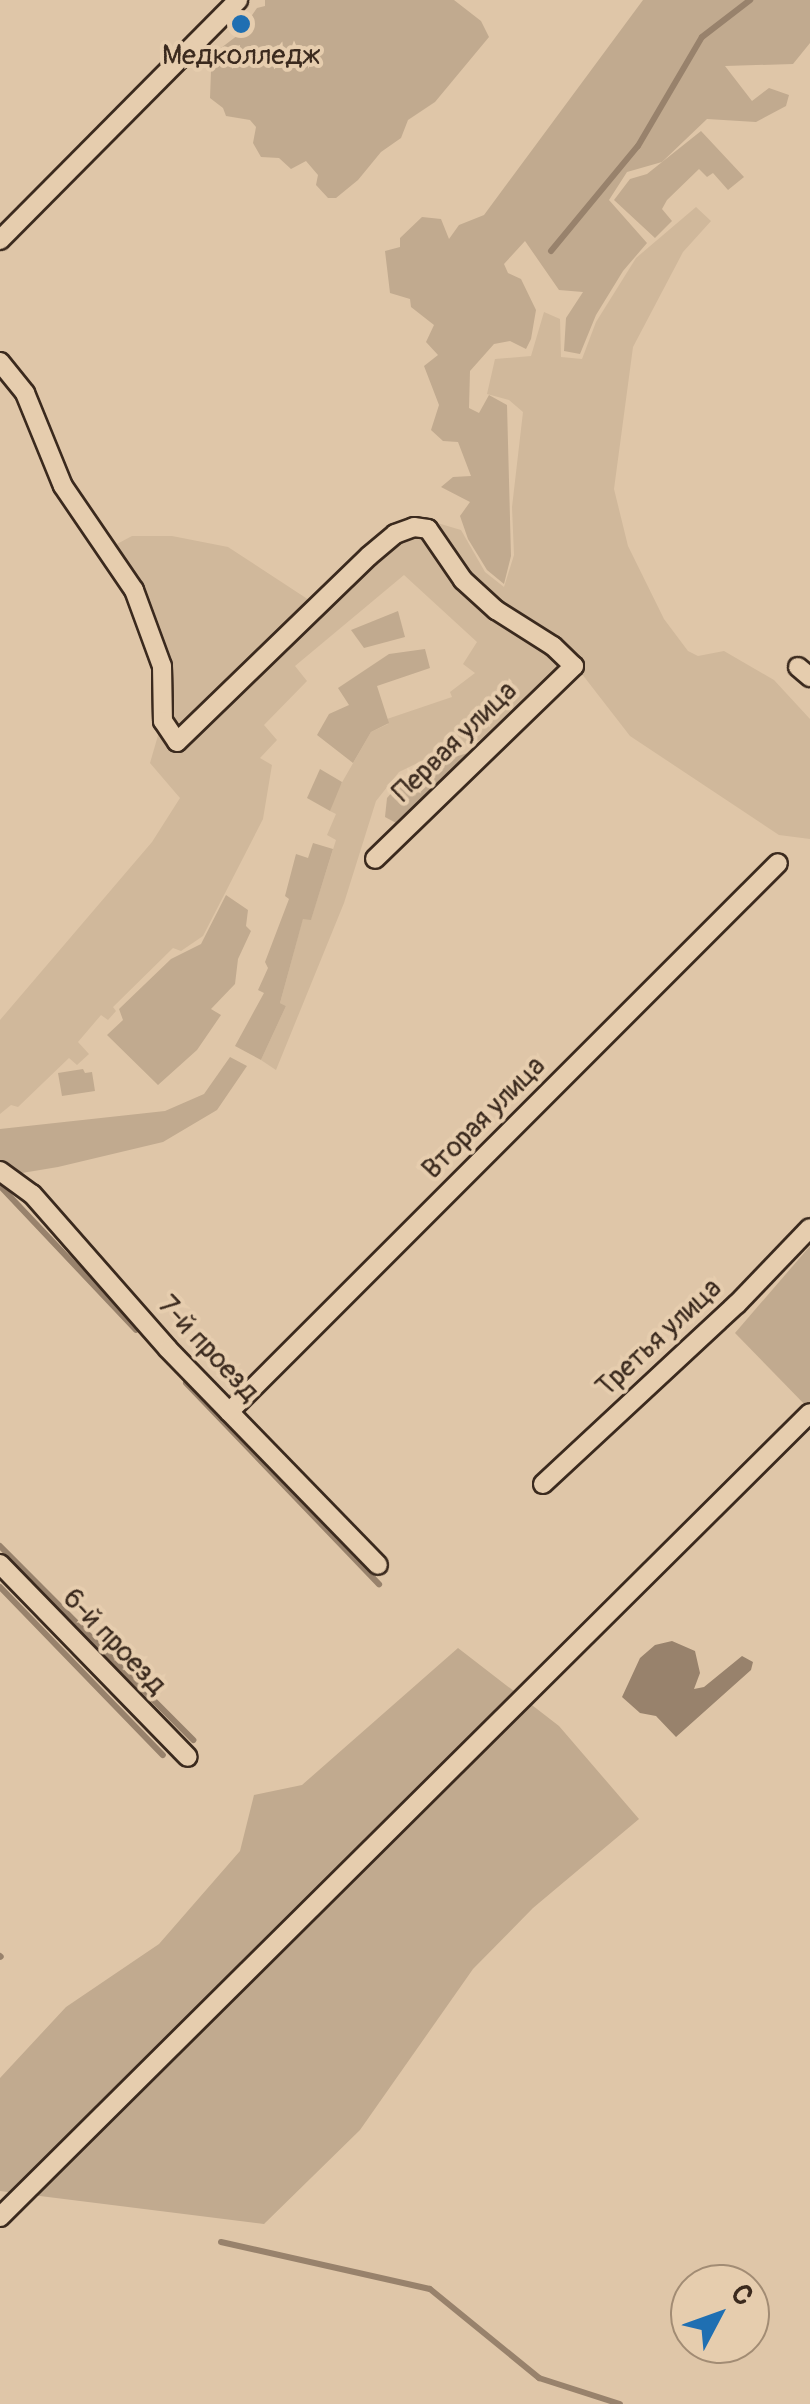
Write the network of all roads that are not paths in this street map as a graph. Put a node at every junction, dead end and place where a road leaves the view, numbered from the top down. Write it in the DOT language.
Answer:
graph roads {
  1 [pos="238,0"];
  2 [pos="0,240"];
  3 [pos="0,362"];
  4 [pos="375,858"];
  5 [pos="778,862"];
  6 [pos="0,1172"];
  7 [pos="810,1228"];
  8 [pos="230,1412"];
  9 [pos="810,1413"];
  10 [pos="544,1484"];
  11 [pos="0,1564"];
  12 [pos="378,1565"];
  13 [pos="188,1757"];
  14 [pos="0,2216"];
  1 -- 2 [label="street"];
  3 -- 4 [label="street, Первая улица"];
  5 -- 8 [label="street, Вторая улица"];
  6 -- 8 [label="street, 7-й проезд"];
  7 -- 10 [label="street, Третья улица"];
  8 -- 12 [label="street, 7-й проезд"];
  9 -- 14 [label="street"];
  11 -- 13 [label="street, 6-й проезд"];
}
